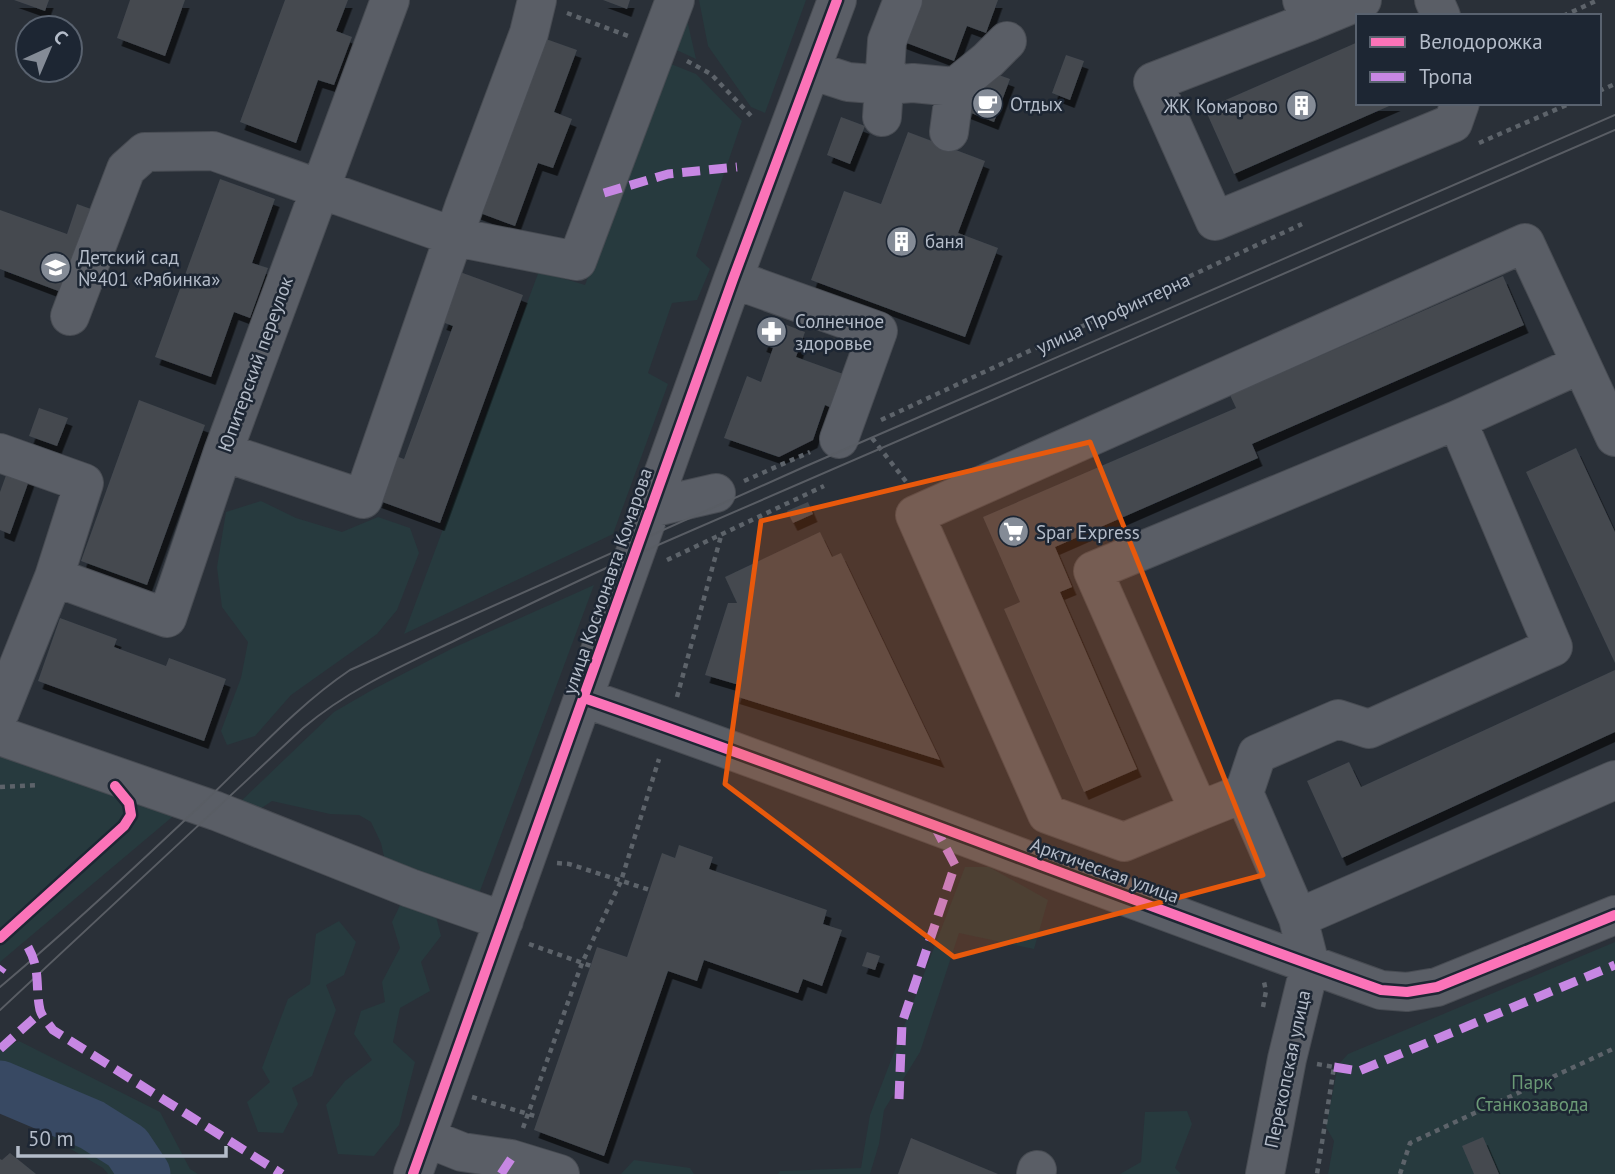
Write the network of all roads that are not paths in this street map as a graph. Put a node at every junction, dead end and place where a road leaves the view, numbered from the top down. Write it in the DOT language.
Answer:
graph roads {
  1 [pos="390,0"];
  2 [pos="537,0"];
  3 [pos="675,0"];
  4 [pos="837,0"];
  5 [pos="903,0"];
  6 [pos="1362,0"];
  7 [pos="1306,10"];
  8 [pos="1007,41"];
  9 [pos="811,71"];
  10 [pos="955,87"];
  11 [pos="884,101"];
  12 [pos="1459,105"];
  13 [pos="949,132"];
  14 [pos="318,189"];
  15 [pos="455,237"];
  16 [pos="733,279"];
  17 [pos="70,316"];
  18 [pos="1581,364"];
  19 [pos="1457,420"];
  20 [pos="851,433"];
  21 [pos="1615,438"];
  22 [pos="223,452"];
  23 [pos="0,453"];
  24 [pos="716,493"];
  25 [pos="651,508"];
  26 [pos="54,577"];
  27 [pos="584,698"];
  28 [pos="0,712"];
  29 [pos="0,736"];
  30 [pos="1615,780"];
  31 [pos="1244,793"];
  32 [pos="1199,811"];
  33 [pos="1615,915"];
  34 [pos="1298,918"];
  35 [pos="515,932"];
  36 [pos="1310,965"];
  37 [pos="426,1138"];
  38 [pos="413,1174"];
  39 [pos="560,1174"];
  40 [pos="1265,1174"];
  1 -- 14 [label="street, Юпитерский переулок"];
  2 -- 15 [label="street"];
  3 -- 15 [label="street"];
  4 -- 9 [label="street, улица Космонавта Комарова"];
  5 -- 11 [label="street"];
  6 -- 7 [label="street"];
  7 -- 12 [label="street"];
  8 -- 10 [label="street"];
  9 -- 11 [label="street"];
  9 -- 16 [label="street, улица Космонавта Комарова"];
  10 -- 11 [label="street"];
  10 -- 13 [label="street"];
  14 -- 15 [label="street"];
  14 -- 17 [label="street"];
  14 -- 22 [label="street, Юпитерский переулок"];
  15 -- 22 [label="street"];
  16 -- 20 [label="street"];
  16 -- 25 [label="street, улица Космонавта Комарова"];
  18 -- 19 [label="street"];
  18 -- 21 [label="street"];
  18 -- 32 [label="street"];
  19 -- 31 [label="street"];
  19 -- 32 [label="street"];
  22 -- 26 [label="street, Юпитерский переулок"];
  23 -- 26 [label="street"];
  24 -- 25 [label="street"];
  25 -- 27 [label="street, улица Космонавта Комарова"];
  26 -- 28 [label="street"];
  27 -- 35 [label="street, улица Космонавта Комарова"];
  27 -- 36 [label="street, Арктическая улица"];
  29 -- 35 [label="street"];
  30 -- 34 [label="street"];
  31 -- 32 [label="street"];
  31 -- 34 [label="street"];
  33 -- 36 [label="street, Арктическая улица"];
  34 -- 36 [label="street"];
  35 -- 37 [label="street, улица Космонавта Комарова"];
  36 -- 40 [label="street, Перекопская улица"];
  37 -- 38 [label="street, улица Космонавта Комарова"];
  37 -- 39 [label="street"];
}
